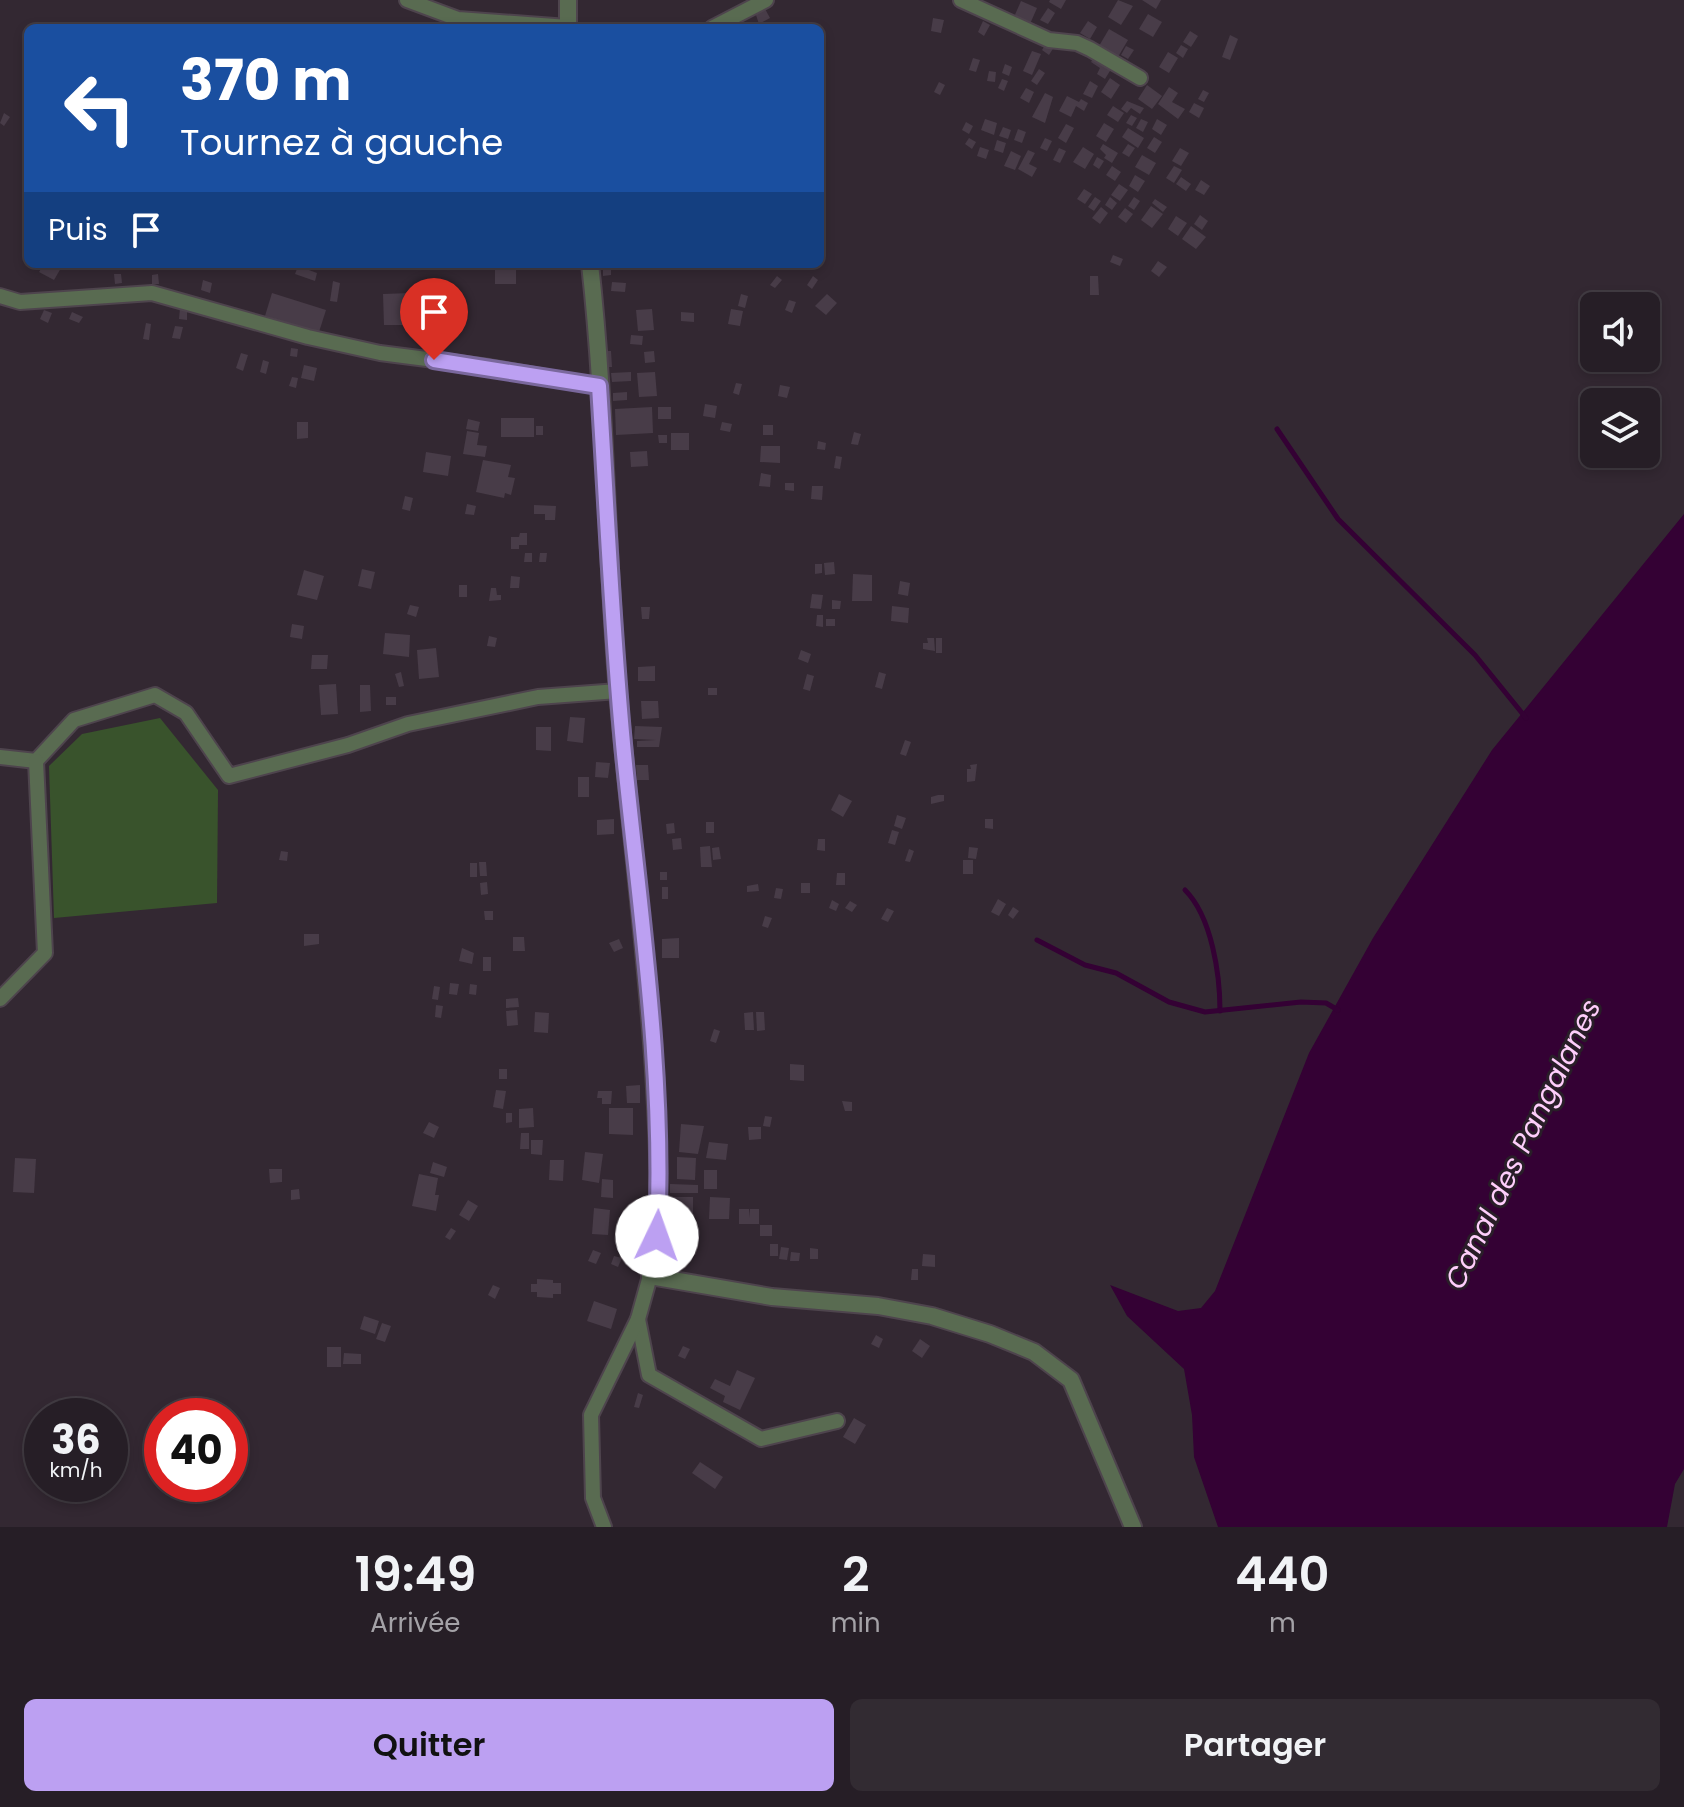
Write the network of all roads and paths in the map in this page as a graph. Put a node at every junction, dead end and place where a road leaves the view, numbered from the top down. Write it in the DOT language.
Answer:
graph roads {
  1 [pos="407,0"];
  2 [pos="568,0"];
  3 [pos="766,0"];
  4 [pos="961,0"];
  5 [pos="527,24"];
  6 [pos="568,24"];
  7 [pos="720,24"];
  8 [pos="1140,78"];
  9 [pos="590,268"];
  10 [pos="0,296"];
  11 [pos="599,386"];
  12 [pos="618,691"];
  13 [pos="0,757"];
  14 [pos="36,761"];
  15 [pos="0,999"];
  16 [pos="650,1276"];
  17 [pos="638,1319"];
  18 [pos="837,1421"];
  19 [pos="604,1527"];
  20 [pos="1133,1527"];
  1 -- 5 [label="street"];
  2 -- 6 [label="street"];
  3 -- 7 [label="street"];
  4 -- 8 [label="street"];
  9 -- 11 [label="street"];
  10 -- 11 [label="street"];
  11 -- 12 [label="street"];
  12 -- 14 [label="street"];
  12 -- 16 [label="street"];
  13 -- 14 [label="street"];
  14 -- 15 [label="street"];
  16 -- 17 [label="street"];
  16 -- 20 [label="street"];
  17 -- 18 [label="street"];
  17 -- 19 [label="street"];
}
